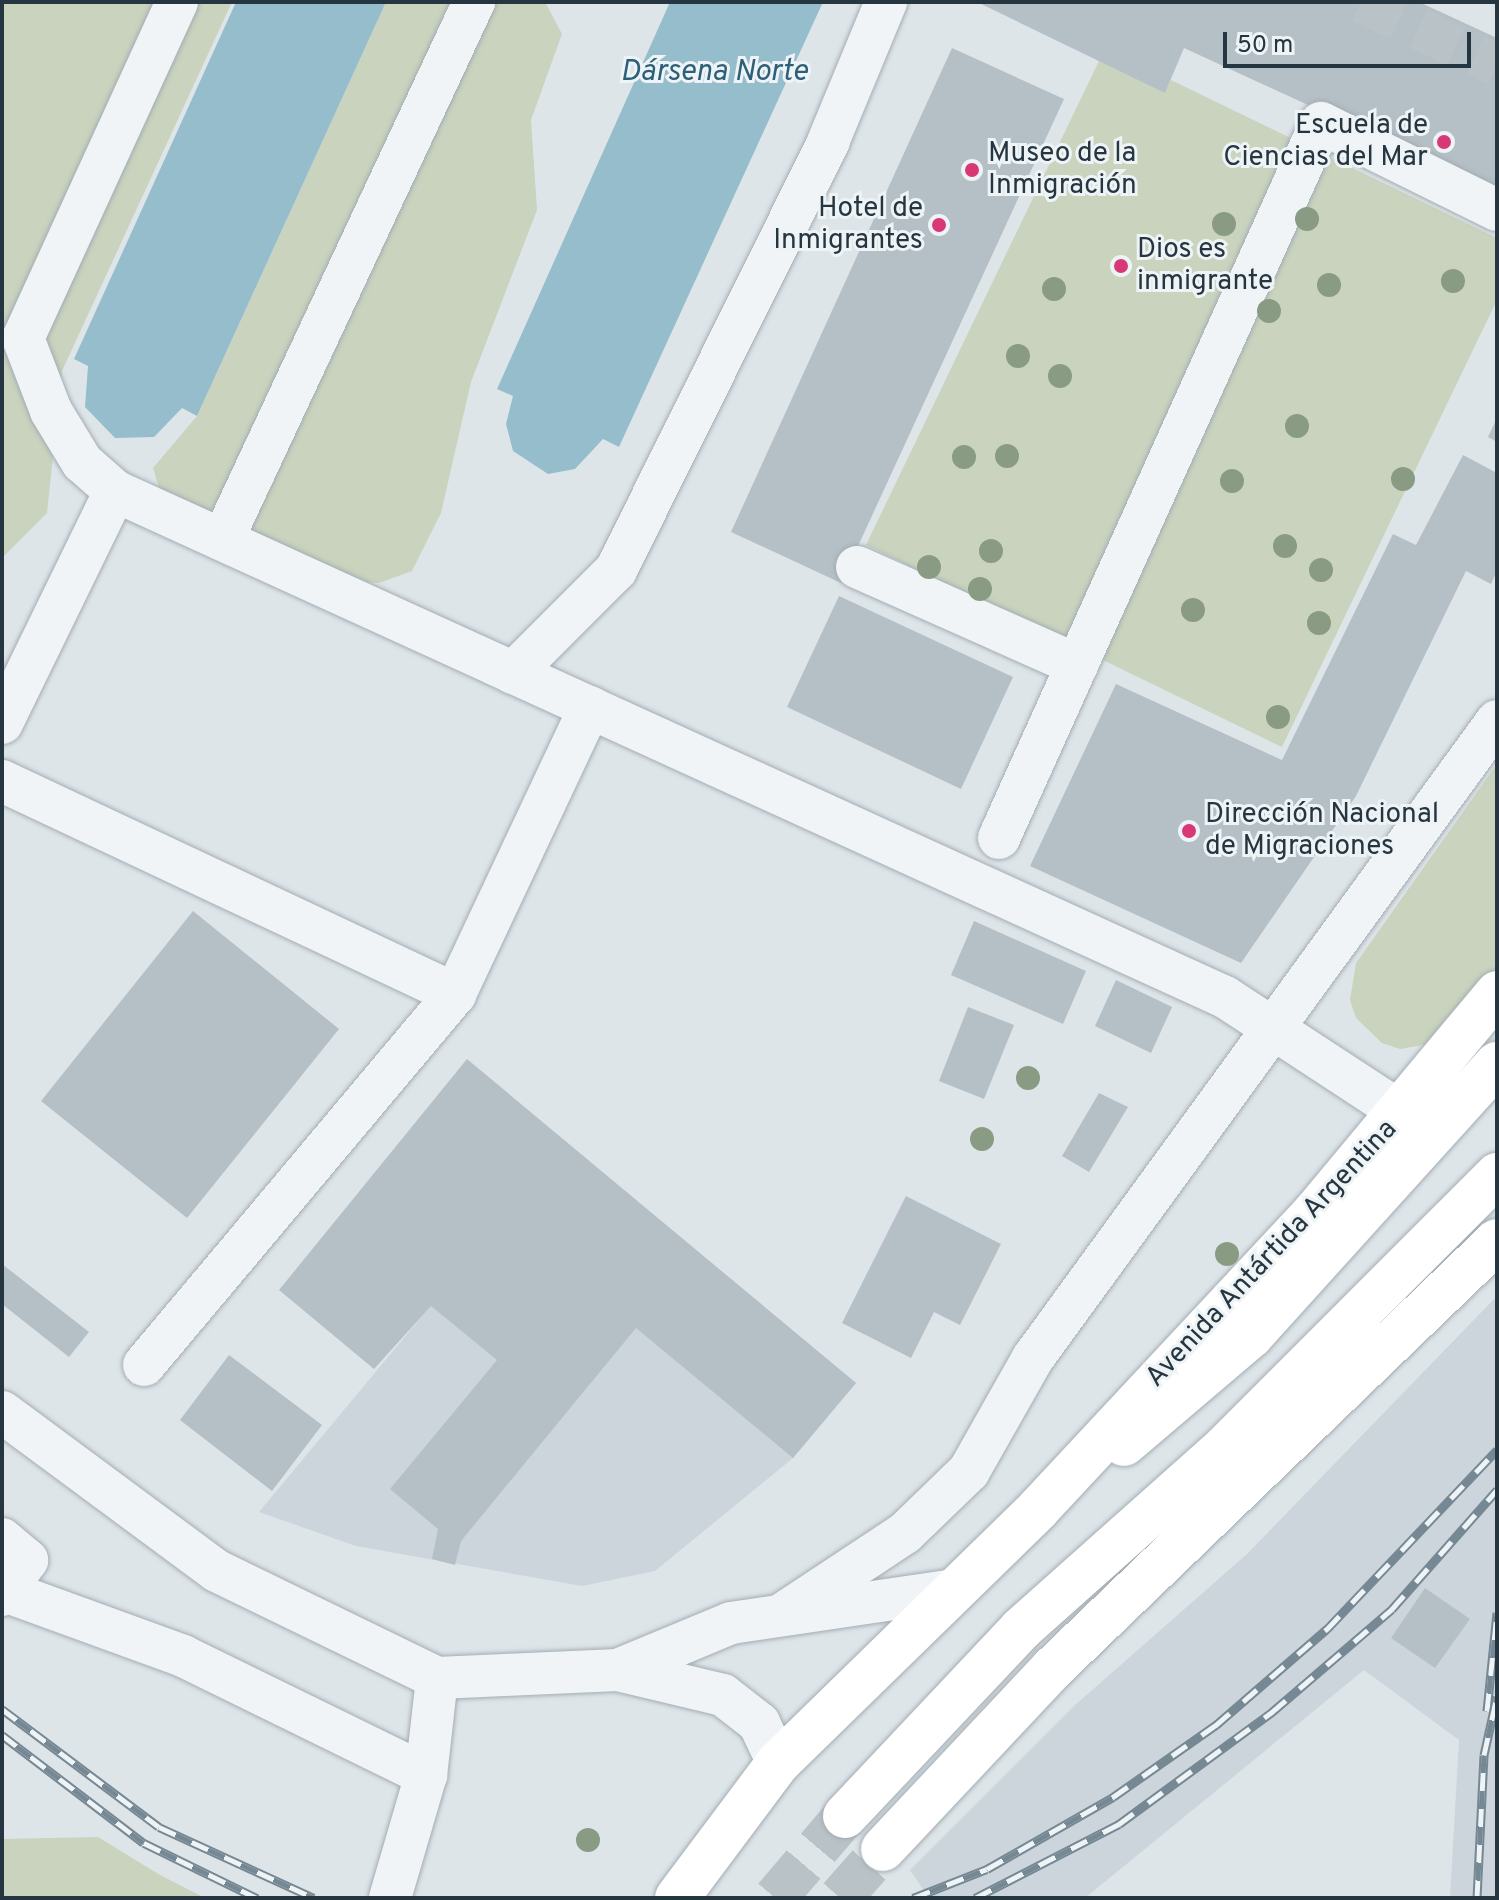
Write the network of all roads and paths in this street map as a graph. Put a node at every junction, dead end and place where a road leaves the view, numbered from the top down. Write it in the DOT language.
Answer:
graph roads {
  1 [pos="177,2"];
  2 [pos="474,2"];
  3 [pos="886,2"];
  4 [pos="1497,210"];
  5 [pos="115,491"];
  6 [pos="223,539"];
  7 [pos="857,567"];
  8 [pos="1077,665"];
  9 [pos="513,673"];
  10 [pos="590,707"];
  11 [pos="1497,721"];
  12 [pos="2,723"];
  13 [pos="2,781"];
  14 [pos="999,838"];
  15 [pos="1497,993"];
  16 [pos="455,994"];
  17 [pos="1275,1027"];
  18 [pos="1497,1064"];
  19 [pos="1402,1113"];
  20 [pos="1497,1175"];
  21 [pos="1497,1241"];
  22 [pos="144,1365"];
  23 [pos="2,1412"];
  24 [pos="1038,1509"];
  25 [pos="7,1575"];
  26 [pos="948,1591"];
  27 [pos="784,1613"];
  28 [pos="618,1670"];
  29 [pos="437,1678"];
  30 [pos="778,1763"];
  31 [pos="426,1775"];
  32 [pos="845,1816"];
  33 [pos="883,1849"];
  34 [pos="390,1898"];
  35 [pos="677,1898"];
  1 -- 5 [label="lane"];
  2 -- 6 [label="lane"];
  3 -- 9 [label="lane"];
  4 -- 8 [label="lane"];
  5 -- 6 [label="lane"];
  5 -- 12 [label="lane"];
  6 -- 9 [label="lane"];
  7 -- 8 [label="lane"];
  8 -- 14 [label="lane"];
  9 -- 10 [label="lane"];
  10 -- 16 [label="lane"];
  10 -- 17 [label="lane"];
  11 -- 17 [label="lane"];
  13 -- 16 [label="lane"];
  15 -- 19 [label="main road, Avenida Antártida Argentina"];
  16 -- 22 [label="lane"];
  17 -- 19 [label="lane"];
  17 -- 27 [label="lane"];
  18 -- 24 [label="main road, Avenida Antártida Argentina"];
  19 -- 24 [label="main road, Avenida Antártida Argentina"];
  20 -- 32 [label="main road"];
  21 -- 33 [label="main road"];
  23 -- 29 [label="lane"];
  24 -- 26 [label="main road, Avenida Antártida Argentina"];
  25 -- 31 [label="lane"];
  26 -- 27 [label="lane"];
  26 -- 30 [label="main road, Avenida Antártida Argentina"];
  27 -- 28 [label="lane"];
  28 -- 29 [label="lane"];
  28 -- 30 [label="lane"];
  29 -- 31 [label="lane"];
  30 -- 35 [label="main road, Avenida Antártida Argentina"];
  31 -- 34 [label="lane"];
}
